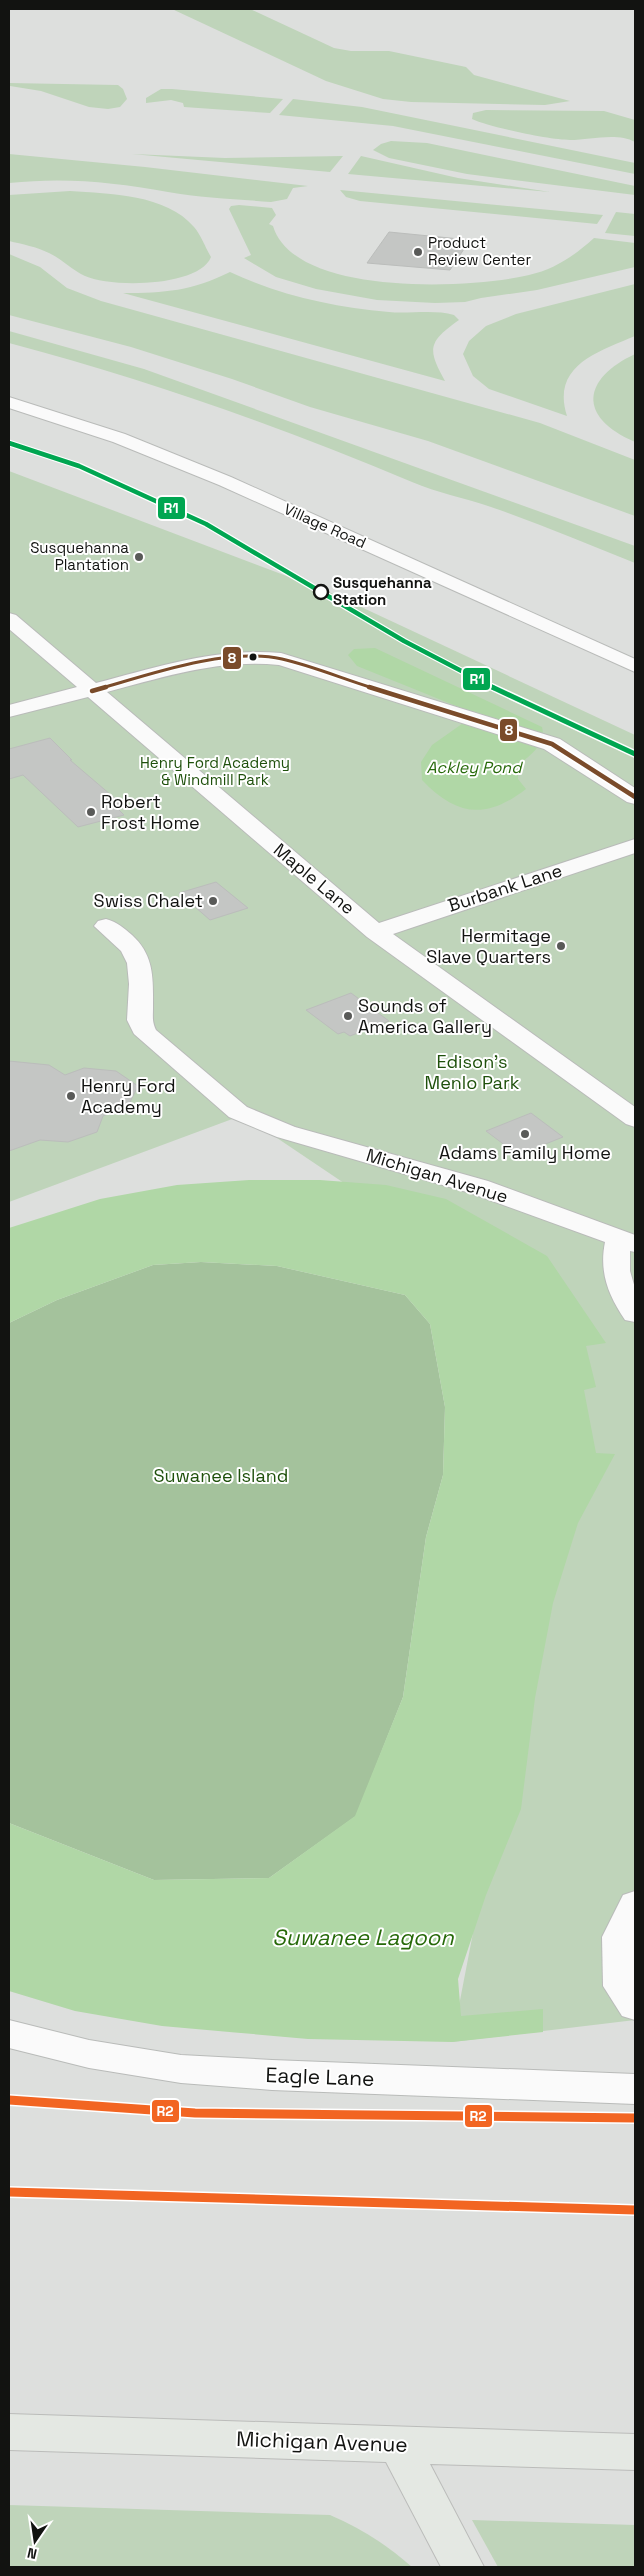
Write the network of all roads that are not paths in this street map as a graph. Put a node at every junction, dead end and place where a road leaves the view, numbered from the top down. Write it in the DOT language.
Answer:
graph roads {
  1 [pos="9,402"];
  2 [pos="9,619"];
  3 [pos="635,666"];
  4 [pos="92,691"];
  5 [pos="9,712"];
  6 [pos="635,797"];
  7 [pos="635,846"];
  8 [pos="106,926"];
  9 [pos="375,932"];
  10 [pos="635,1119"];
  11 [pos="627,1242"];
  12 [pos="635,1314"];
  13 [pos="635,1904"];
  14 [pos="635,2006"];
  15 [pos="9,2034"];
  16 [pos="635,2089"];
  17 [pos="9,2432"];
  18 [pos="398,2444"];
  19 [pos="635,2452"];
  20 [pos="462,2567"];
  1 -- 3 [label="street, Village Road"];
  2 -- 4 [label="street, Maple Lane"];
  4 -- 5 [label="street"];
  4 -- 6 [label="street"];
  4 -- 9 [label="street, Maple Lane"];
  7 -- 9 [label="street, Burbank Lane"];
  8 -- 11 [label="street, Michigan Avenue"];
  9 -- 10 [label="street, Maple Lane"];
  11 -- 12 [label="street"];
  13 -- 14 [label="street"];
  15 -- 16 [label="street, Eagle Lane"];
  17 -- 18 [label="main road, Michigan Avenue"];
  18 -- 19 [label="main road, Michigan Avenue"];
  18 -- 20 [label="main road"];
}
